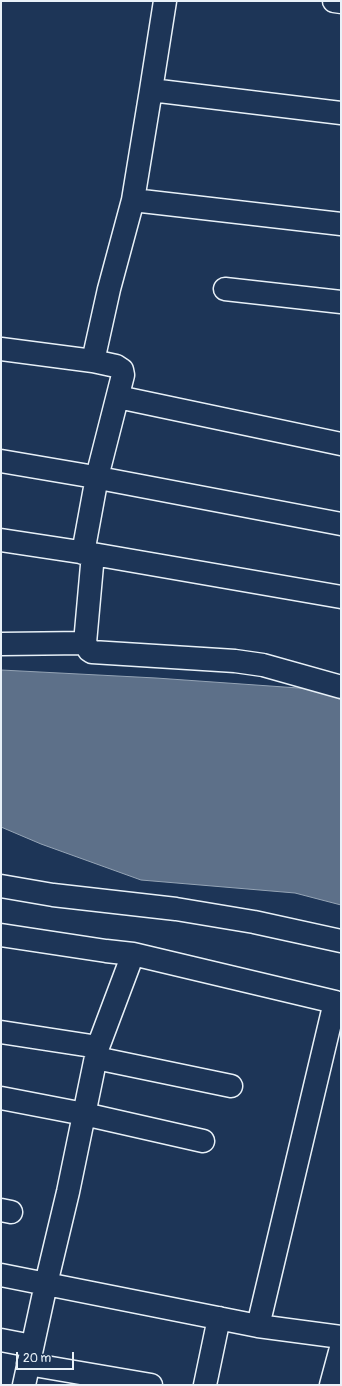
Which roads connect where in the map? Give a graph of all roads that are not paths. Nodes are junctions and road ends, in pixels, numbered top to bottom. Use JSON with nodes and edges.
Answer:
{"nodes":[{"id":1,"x":165,"y":1,"type":"edge"},
{"id":2,"x":334,"y":1,"type":"edge"},
{"id":3,"x":341,"y":2,"type":"edge"},
{"id":4,"x":151,"y":90,"type":"junction"},
{"id":5,"x":341,"y":113,"type":"edge"},
{"id":6,"x":133,"y":200,"type":"junction"},
{"id":7,"x":341,"y":224,"type":"edge"},
{"id":8,"x":224,"y":288,"type":"dead end"},
{"id":9,"x":341,"y":302,"type":"edge"},
{"id":10,"x":1,"y":348,"type":"edge"},
{"id":11,"x":93,"y":361,"type":"junction"},
{"id":12,"x":118,"y":397,"type":"junction"},
{"id":13,"x":341,"y":444,"type":"edge"},
{"id":14,"x":1,"y":461,"type":"edge"},
{"id":15,"x":97,"y":478,"type":"junction"},
{"id":16,"x":341,"y":524,"type":"edge"},
{"id":17,"x":1,"y":540,"type":"edge"},
{"id":18,"x":88,"y":553,"type":"junction"},
{"id":19,"x":341,"y":596,"type":"edge"},
{"id":20,"x":85,"y":643,"type":"junction"},
{"id":21,"x":1,"y":644,"type":"edge"},
{"id":22,"x":341,"y":687,"type":"edge"},
{"id":23,"x":1,"y":886,"type":"edge"},
{"id":24,"x":1,"y":935,"type":"edge"},
{"id":25,"x":341,"y":941,"type":"edge"},
{"id":26,"x":133,"y":954,"type":"junction"},
{"id":27,"x":338,"y":1003,"type":"edge"},
{"id":28,"x":1,"y":1032,"type":"edge"},
{"id":29,"x":97,"y":1053,"type":"junction"},
{"id":30,"x":231,"y":1086,"type":"dead end"},
{"id":31,"x":1,"y":1098,"type":"edge"},
{"id":32,"x":84,"y":1114,"type":"junction"},
{"id":33,"x":203,"y":1141,"type":"dead end"},
{"id":34,"x":1,"y":1275,"type":"edge"},
{"id":35,"x":46,"y":1284,"type":"junction"},
{"id":36,"x":219,"y":1318,"type":"junction"},
{"id":37,"x":258,"y":1326,"type":"junction"},
{"id":38,"x":341,"y":1337,"type":"edge"},
{"id":39,"x":1,"y":1340,"type":"edge"},
{"id":40,"x":341,"y":1348,"type":"edge"},
{"id":41,"x":30,"y":1355,"type":"junction"},
{"id":42,"x":24,"y":1385,"type":"edge"},
{"id":43,"x":151,"y":1385,"type":"edge"},
{"id":44,"x":205,"y":1385,"type":"edge"},
{"id":45,"x":331,"y":1385,"type":"edge"}],
"edges":[{"from":1,"to":4,"type":"street"},
{"from":2,"to":3,"type":"street"},
{"from":4,"to":5,"type":"street"},
{"from":4,"to":6,"type":"street"},
{"from":6,"to":7,"type":"street"},
{"from":6,"to":11,"type":"street"},
{"from":8,"to":9,"type":"street"},
{"from":10,"to":11,"type":"street"},
{"from":11,"to":12,"type":"street"},
{"from":12,"to":13,"type":"street"},
{"from":12,"to":15,"type":"street"},
{"from":14,"to":15,"type":"street"},
{"from":15,"to":16,"type":"street"},
{"from":15,"to":18,"type":"street"},
{"from":17,"to":18,"type":"street"},
{"from":18,"to":19,"type":"street"},
{"from":18,"to":20,"type":"street"},
{"from":20,"to":21,"type":"street"},
{"from":20,"to":22,"type":"street"},
{"from":23,"to":25,"type":"street"},
{"from":24,"to":26,"type":"street"},
{"from":26,"to":27,"type":"street"},
{"from":26,"to":29,"type":"street"},
{"from":27,"to":37,"type":"street"},
{"from":28,"to":29,"type":"street"},
{"from":29,"to":30,"type":"street"},
{"from":29,"to":32,"type":"street"},
{"from":31,"to":32,"type":"street"},
{"from":32,"to":33,"type":"street"},
{"from":32,"to":35,"type":"street"},
{"from":34,"to":35,"type":"street"},
{"from":35,"to":36,"type":"street"},
{"from":35,"to":41,"type":"street"},
{"from":36,"to":37,"type":"street"},
{"from":36,"to":44,"type":"street"},
{"from":37,"to":38,"type":"street"},
{"from":39,"to":41,"type":"street"},
{"from":40,"to":45,"type":"street"},
{"from":41,"to":42,"type":"street"},
{"from":41,"to":43,"type":"street"}]}
